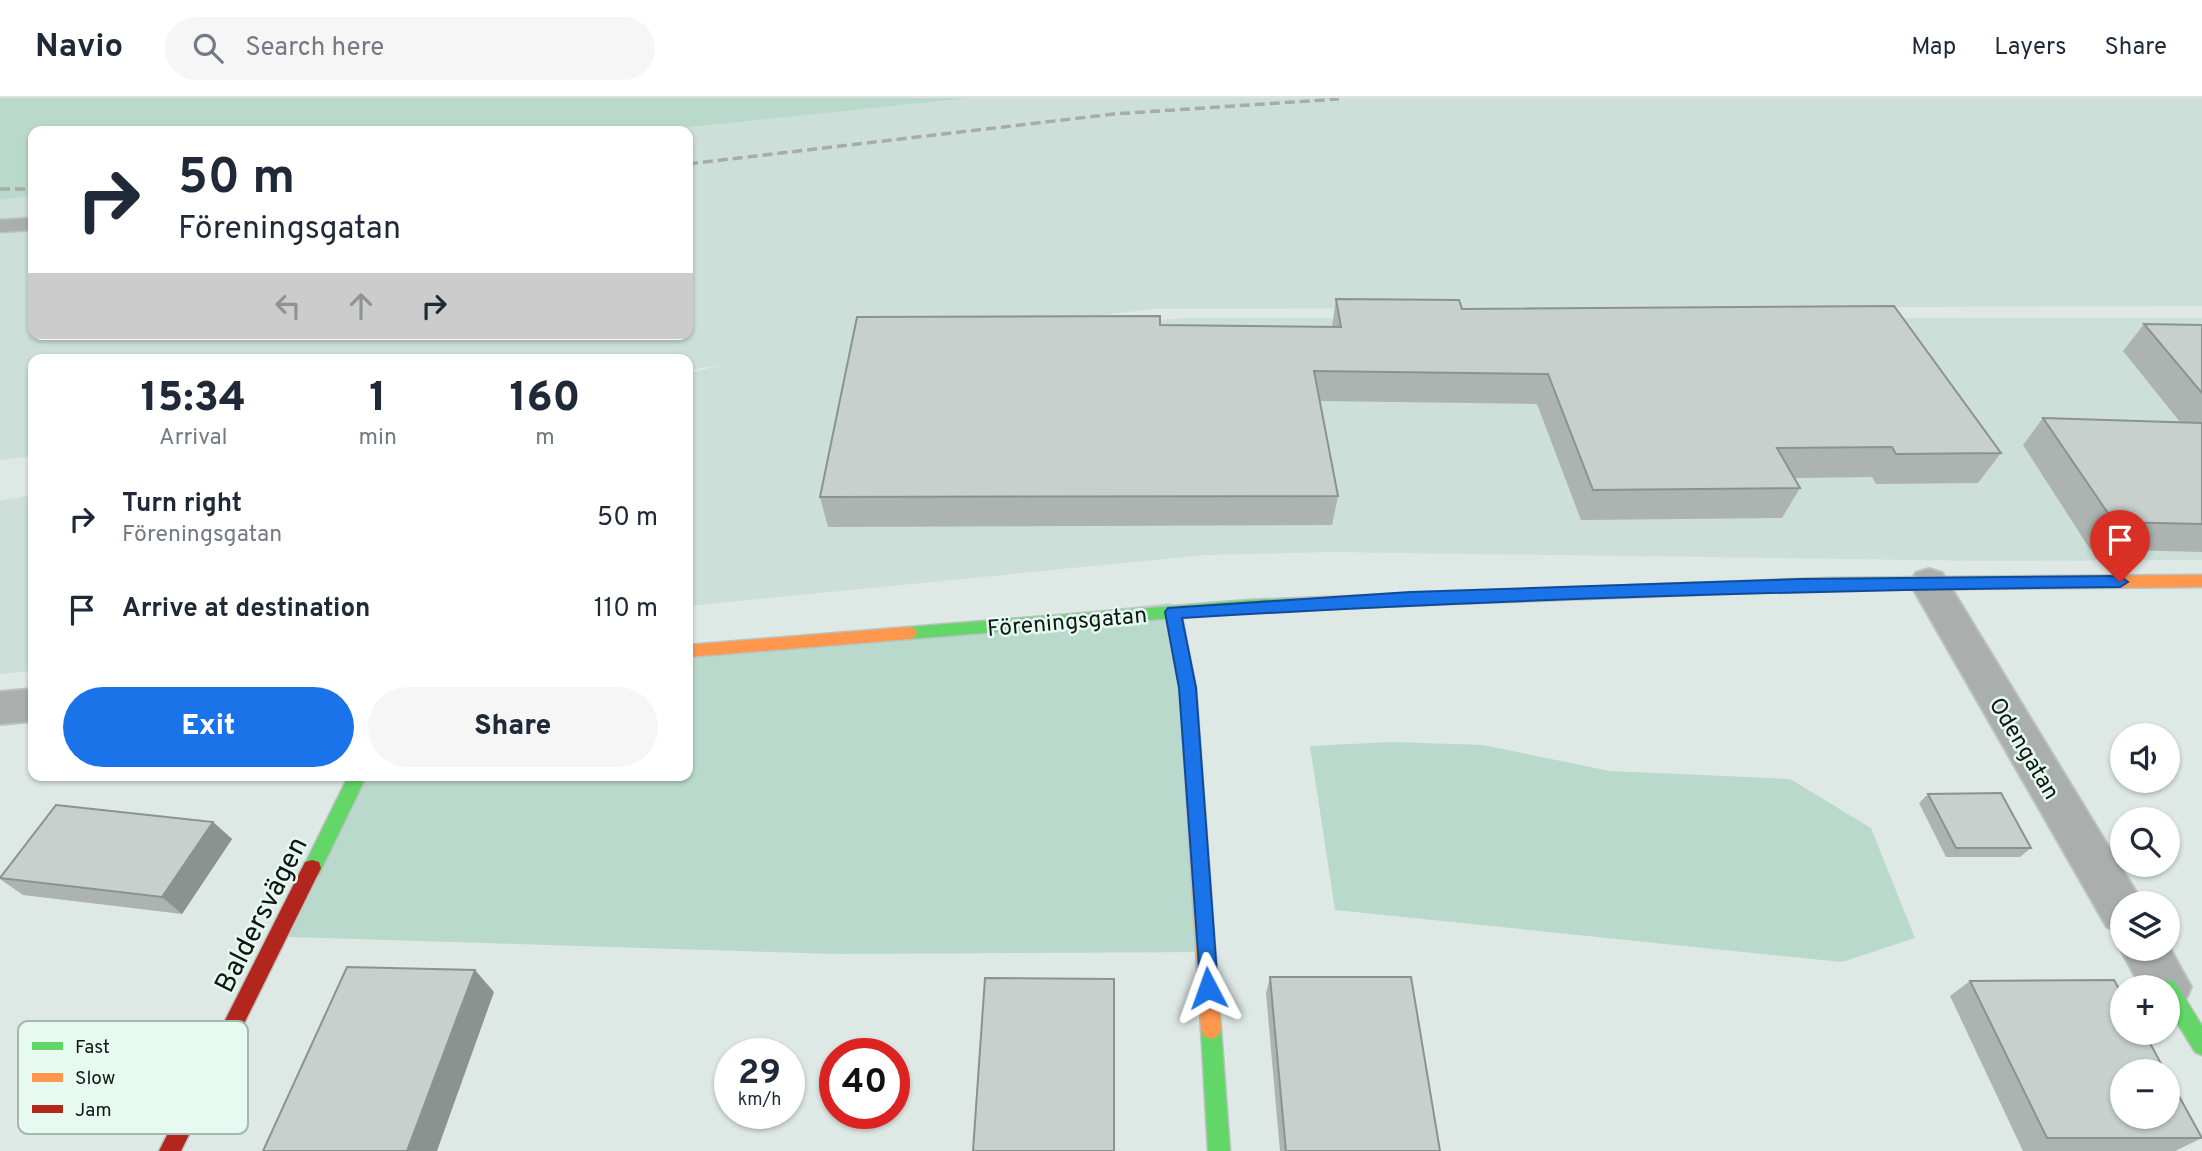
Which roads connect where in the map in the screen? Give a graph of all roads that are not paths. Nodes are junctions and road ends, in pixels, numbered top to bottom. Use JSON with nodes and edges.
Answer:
{"nodes":[{"id":1,"x":28,"y":223,"type":"edge"},
{"id":2,"x":0,"y":226,"type":"edge"},
{"id":3,"x":2202,"y":581,"type":"edge"},
{"id":4,"x":1928,"y":583,"type":"junction"},
{"id":5,"x":1173,"y":612,"type":"junction"},
{"id":6,"x":693,"y":651,"type":"edge"},
{"id":7,"x":28,"y":705,"type":"edge"},
{"id":8,"x":0,"y":708,"type":"edge"},
{"id":9,"x":355,"y":781,"type":"edge"},
{"id":10,"x":2111,"y":891,"type":"edge"},
{"id":11,"x":2180,"y":1008,"type":"edge"},
{"id":12,"x":235,"y":1021,"type":"edge"},
{"id":13,"x":2202,"y":1045,"type":"edge"},
{"id":14,"x":178,"y":1134,"type":"edge"},
{"id":15,"x":170,"y":1151,"type":"edge"},
{"id":16,"x":1219,"y":1151,"type":"edge"}],
"edges":[{"from":1,"to":2,"type":"lane"},
{"from":3,"to":4,"type":"street","name":"Föreningsgatan"},
{"from":4,"to":5,"type":"street","name":"Föreningsgatan"},
{"from":4,"to":10,"type":"street","name":"Odengatan"},
{"from":5,"to":6,"type":"street","name":"Föreningsgatan"},
{"from":5,"to":16,"type":"street"},
{"from":7,"to":8,"type":"street"},
{"from":9,"to":12,"type":"street","name":"Baldersvägen"},
{"from":11,"to":13,"type":"street"},
{"from":14,"to":15,"type":"street","name":"Baldersvägen"}]}
